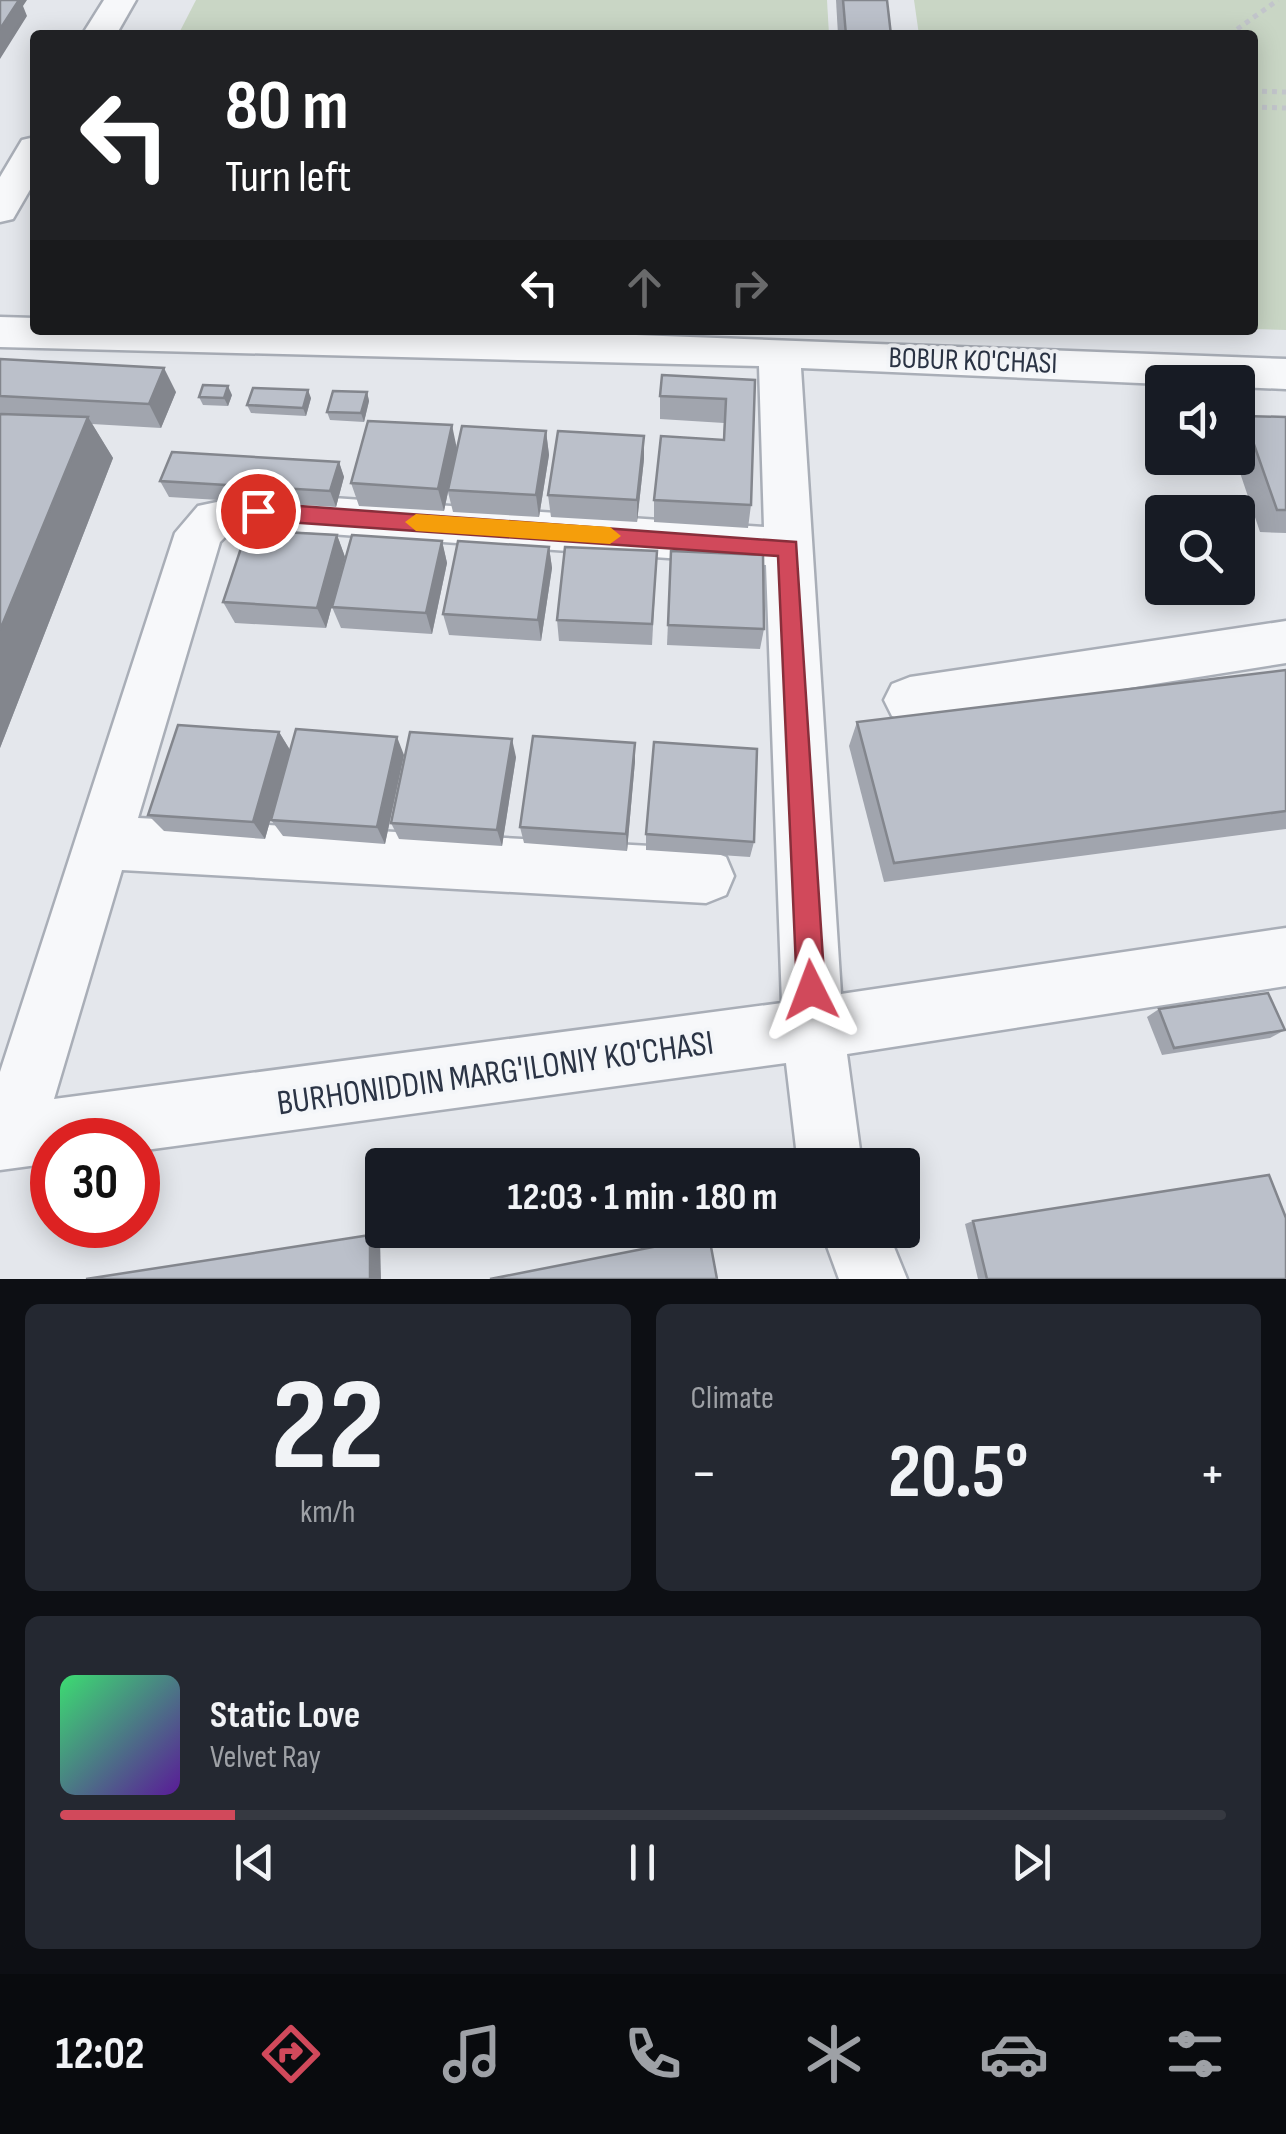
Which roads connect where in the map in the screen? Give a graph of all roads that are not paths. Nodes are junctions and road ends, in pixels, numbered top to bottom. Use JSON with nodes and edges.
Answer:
{"nodes":[{"id":1,"x":120,"y":0,"type":"edge"},
{"id":2,"x":103,"y":30,"type":"edge"},
{"id":3,"x":30,"y":157,"type":"edge"},
{"id":4,"x":0,"y":210,"type":"edge"},
{"id":5,"x":0,"y":332,"type":"edge"},
{"id":6,"x":30,"y":333,"type":"edge"},
{"id":7,"x":117,"y":335,"type":"edge"},
{"id":8,"x":779,"y":352,"type":"junction"},
{"id":9,"x":1286,"y":374,"type":"edge"},
{"id":10,"x":789,"y":548,"type":"junction"},
{"id":11,"x":1286,"y":642,"type":"edge"},
{"id":12,"x":910,"y":700,"type":"dead end"},
{"id":13,"x":101,"y":842,"type":"junction"},
{"id":14,"x":706,"y":876,"type":"dead end"},
{"id":15,"x":1286,"y":958,"type":"edge"},
{"id":16,"x":813,"y":1029,"type":"junction"},
{"id":17,"x":5,"y":1137,"type":"edge"},
{"id":18,"x":828,"y":1148,"type":"edge"},
{"id":19,"x":861,"y":1248,"type":"edge"},
{"id":20,"x":873,"y":1279,"type":"edge"}],
"edges":[{"from":1,"to":2,"type":"street"},
{"from":3,"to":4,"type":"street"},
{"from":5,"to":6,"type":"street","name":"BOBUR KO'CHASI"},
{"from":7,"to":8,"type":"street","name":"BOBUR KO'CHASI"},
{"from":8,"to":9,"type":"street","name":"BOBUR KO'CHASI"},
{"from":8,"to":10,"type":"street"},
{"from":10,"to":13,"type":"street"},
{"from":10,"to":16,"type":"street"},
{"from":11,"to":12,"type":"street"},
{"from":13,"to":14,"type":"street"},
{"from":13,"to":17,"type":"street"},
{"from":15,"to":16,"type":"street","name":"BURHONIDDIN MARG'ILONIY KO'CHASI"},
{"from":16,"to":17,"type":"street","name":"BURHONIDDIN MARG'ILONIY KO'CHASI"},
{"from":16,"to":18,"type":"street"},
{"from":19,"to":20,"type":"street"}]}
